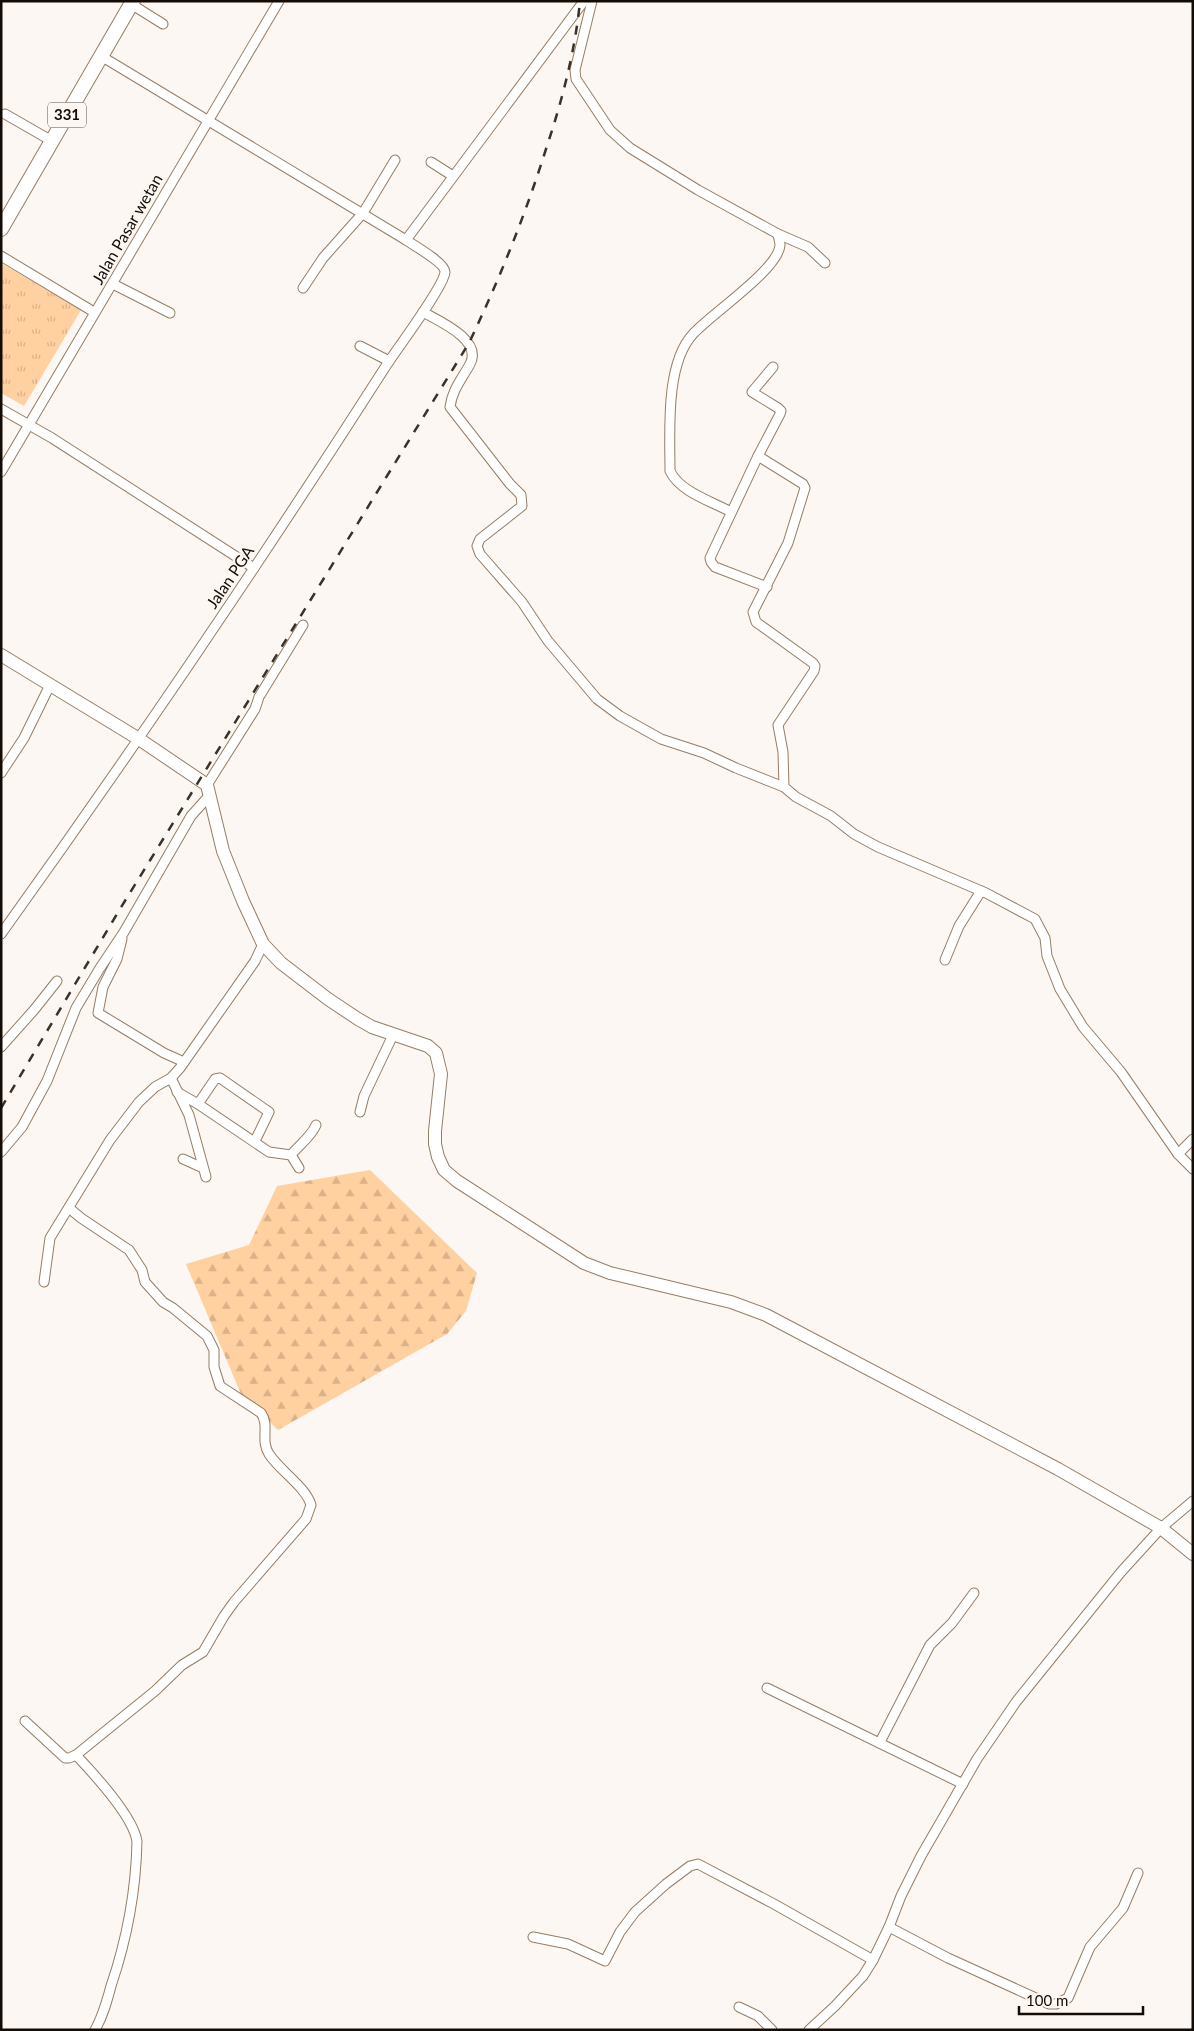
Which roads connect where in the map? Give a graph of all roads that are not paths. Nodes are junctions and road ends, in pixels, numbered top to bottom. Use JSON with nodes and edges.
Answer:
{"nodes":[{"id":1,"x":279,"y":1,"type":"edge"},
{"id":2,"x":584,"y":1,"type":"edge"},
{"id":3,"x":592,"y":1,"type":"edge"},
{"id":4,"x":132,"y":3,"type":"edge"},
{"id":5,"x":162,"y":24,"type":"dead end"},
{"id":6,"x":101,"y":56,"type":"junction"},
{"id":7,"x":5,"y":114,"type":"dead end"},
{"id":8,"x":208,"y":121,"type":"junction"},
{"id":9,"x":52,"y":141,"type":"junction"},
{"id":10,"x":395,"y":160,"type":"dead end"},
{"id":11,"x":430,"y":162,"type":"dead end"},
{"id":12,"x":453,"y":176,"type":"junction"},
{"id":13,"x":363,"y":213,"type":"junction"},
{"id":14,"x":3,"y":222,"type":"edge"},
{"id":15,"x":778,"y":234,"type":"junction"},
{"id":16,"x":406,"y":240,"type":"junction"},
{"id":17,"x":1,"y":256,"type":"edge"},
{"id":18,"x":825,"y":263,"type":"dead end"},
{"id":19,"x":113,"y":284,"type":"junction"},
{"id":20,"x":303,"y":288,"type":"dead end"},
{"id":21,"x":94,"y":312,"type":"junction"},
{"id":22,"x":422,"y":312,"type":"junction"},
{"id":23,"x":170,"y":313,"type":"dead end"},
{"id":24,"x":360,"y":346,"type":"dead end"},
{"id":25,"x":389,"y":361,"type":"junction"},
{"id":26,"x":772,"y":367,"type":"dead end"},
{"id":27,"x":1,"y":408,"type":"edge"},
{"id":28,"x":29,"y":426,"type":"junction"},
{"id":29,"x":758,"y":456,"type":"junction"},
{"id":30,"x":1,"y":472,"type":"edge"},
{"id":31,"x":731,"y":512,"type":"junction"},
{"id":32,"x":254,"y":568,"type":"junction"},
{"id":33,"x":767,"y":587,"type":"junction"},
{"id":34,"x":302,"y":625,"type":"dead end"},
{"id":35,"x":1,"y":655,"type":"edge"},
{"id":36,"x":50,"y":685,"type":"junction"},
{"id":37,"x":139,"y":739,"type":"junction"},
{"id":38,"x":1,"y":773,"type":"edge"},
{"id":39,"x":784,"y":788,"type":"junction"},
{"id":40,"x":207,"y":791,"type":"junction"},
{"id":41,"x":981,"y":891,"type":"junction"},
{"id":42,"x":124,"y":932,"type":"junction"},
{"id":43,"x":1,"y":934,"type":"edge"},
{"id":44,"x":263,"y":944,"type":"junction"},
{"id":45,"x":945,"y":960,"type":"dead end"},
{"id":46,"x":57,"y":981,"type":"dead end"},
{"id":47,"x":393,"y":1034,"type":"junction"},
{"id":48,"x":1,"y":1047,"type":"edge"},
{"id":49,"x":184,"y":1062,"type":"junction"},
{"id":50,"x":171,"y":1078,"type":"junction"},
{"id":51,"x":176,"y":1092,"type":"junction"},
{"id":52,"x":198,"y":1104,"type":"junction"},
{"id":53,"x":360,"y":1112,"type":"dead end"},
{"id":54,"x":316,"y":1125,"type":"dead end"},
{"id":55,"x":1193,"y":1139,"type":"edge"},
{"id":56,"x":255,"y":1141,"type":"junction"},
{"id":57,"x":1,"y":1152,"type":"edge"},
{"id":58,"x":1178,"y":1154,"type":"junction"},
{"id":59,"x":291,"y":1155,"type":"junction"},
{"id":60,"x":183,"y":1159,"type":"dead end"},
{"id":61,"x":298,"y":1168,"type":"dead end"},
{"id":62,"x":1193,"y":1169,"type":"edge"},
{"id":63,"x":69,"y":1208,"type":"junction"},
{"id":64,"x":44,"y":1282,"type":"dead end"},
{"id":65,"x":1193,"y":1501,"type":"edge"},
{"id":66,"x":1161,"y":1528,"type":"junction"},
{"id":67,"x":1193,"y":1554,"type":"edge"},
{"id":68,"x":974,"y":1593,"type":"dead end"},
{"id":69,"x":767,"y":1688,"type":"dead end"},
{"id":70,"x":26,"y":1721,"type":"dead end"},
{"id":71,"x":880,"y":1742,"type":"junction"},
{"id":72,"x":76,"y":1755,"type":"junction"},
{"id":73,"x":963,"y":1784,"type":"junction"},
{"id":74,"x":1138,"y":1873,"type":"dead end"},
{"id":75,"x":889,"y":1927,"type":"junction"},
{"id":76,"x":533,"y":1938,"type":"dead end"},
{"id":77,"x":873,"y":1960,"type":"junction"},
{"id":78,"x":739,"y":2007,"type":"dead end"},
{"id":79,"x":95,"y":2030,"type":"edge"},
{"id":80,"x":772,"y":2030,"type":"edge"},
{"id":81,"x":809,"y":2030,"type":"edge"}],
"edges":[{"from":1,"to":8,"type":"street","name":"Jalan Pasar wetan"},
{"from":2,"to":12,"type":"street"},
{"from":3,"to":15,"type":"street"},
{"from":4,"to":5,"type":"street"},
{"from":4,"to":6,"type":"main road","number":"331"},
{"from":6,"to":8,"type":"street"},
{"from":6,"to":9,"type":"main road","number":"331"},
{"from":7,"to":9,"type":"street"},
{"from":8,"to":13,"type":"street"},
{"from":8,"to":19,"type":"street","name":"Jalan Pasar wetan"},
{"from":9,"to":14,"type":"main road","number":"331"},
{"from":10,"to":13,"type":"street"},
{"from":11,"to":12,"type":"street"},
{"from":12,"to":16,"type":"street"},
{"from":13,"to":16,"type":"street"},
{"from":13,"to":20,"type":"street"},
{"from":15,"to":18,"type":"street"},
{"from":15,"to":31,"type":"street"},
{"from":16,"to":22,"type":"street","name":"Jalan PGA"},
{"from":17,"to":21,"type":"street"},
{"from":19,"to":21,"type":"street","name":"Jalan Pasar wetan"},
{"from":19,"to":23,"type":"street"},
{"from":21,"to":28,"type":"street","name":"Jalan Pasar wetan"},
{"from":22,"to":25,"type":"street","name":"Jalan PGA"},
{"from":22,"to":39,"type":"street"},
{"from":24,"to":25,"type":"street"},
{"from":25,"to":32,"type":"street","name":"Jalan PGA"},
{"from":26,"to":29,"type":"street"},
{"from":27,"to":28,"type":"street"},
{"from":28,"to":30,"type":"street","name":"Jalan Pasar wetan"},
{"from":28,"to":32,"type":"street"},
{"from":29,"to":31,"type":"street"},
{"from":29,"to":33,"type":"street"},
{"from":31,"to":33,"type":"street"},
{"from":32,"to":37,"type":"street","name":"Jalan PGA"},
{"from":33,"to":39,"type":"street"},
{"from":34,"to":40,"type":"street"},
{"from":35,"to":36,"type":"main road"},
{"from":36,"to":37,"type":"main road"},
{"from":36,"to":38,"type":"street"},
{"from":37,"to":40,"type":"main road"},
{"from":37,"to":43,"type":"street","name":"Jalan PGA"},
{"from":39,"to":41,"type":"street"},
{"from":40,"to":42,"type":"street"},
{"from":40,"to":44,"type":"main road"},
{"from":41,"to":45,"type":"street"},
{"from":41,"to":58,"type":"street"},
{"from":42,"to":49,"type":"street"},
{"from":42,"to":57,"type":"street"},
{"from":44,"to":47,"type":"main road"},
{"from":44,"to":49,"type":"street"},
{"from":46,"to":48,"type":"street"},
{"from":47,"to":53,"type":"street"},
{"from":47,"to":66,"type":"main road"},
{"from":49,"to":50,"type":"street"},
{"from":50,"to":51,"type":"street"},
{"from":50,"to":63,"type":"street"},
{"from":51,"to":52,"type":"street"},
{"from":51,"to":60,"type":"street"},
{"from":52,"to":56,"type":"street"},
{"from":52,"to":56,"type":"street"},
{"from":54,"to":59,"type":"street"},
{"from":55,"to":58,"type":"street"},
{"from":56,"to":59,"type":"street"},
{"from":58,"to":62,"type":"street"},
{"from":59,"to":61,"type":"street"},
{"from":63,"to":64,"type":"street"},
{"from":63,"to":72,"type":"street"},
{"from":65,"to":66,"type":"street"},
{"from":66,"to":67,"type":"main road"},
{"from":66,"to":73,"type":"street"},
{"from":68,"to":71,"type":"street"},
{"from":69,"to":71,"type":"street"},
{"from":70,"to":72,"type":"street"},
{"from":71,"to":73,"type":"street"},
{"from":72,"to":79,"type":"street"},
{"from":73,"to":75,"type":"street"},
{"from":74,"to":75,"type":"street"},
{"from":75,"to":77,"type":"street"},
{"from":76,"to":77,"type":"street"},
{"from":77,"to":81,"type":"street"},
{"from":78,"to":80,"type":"street"}]}
